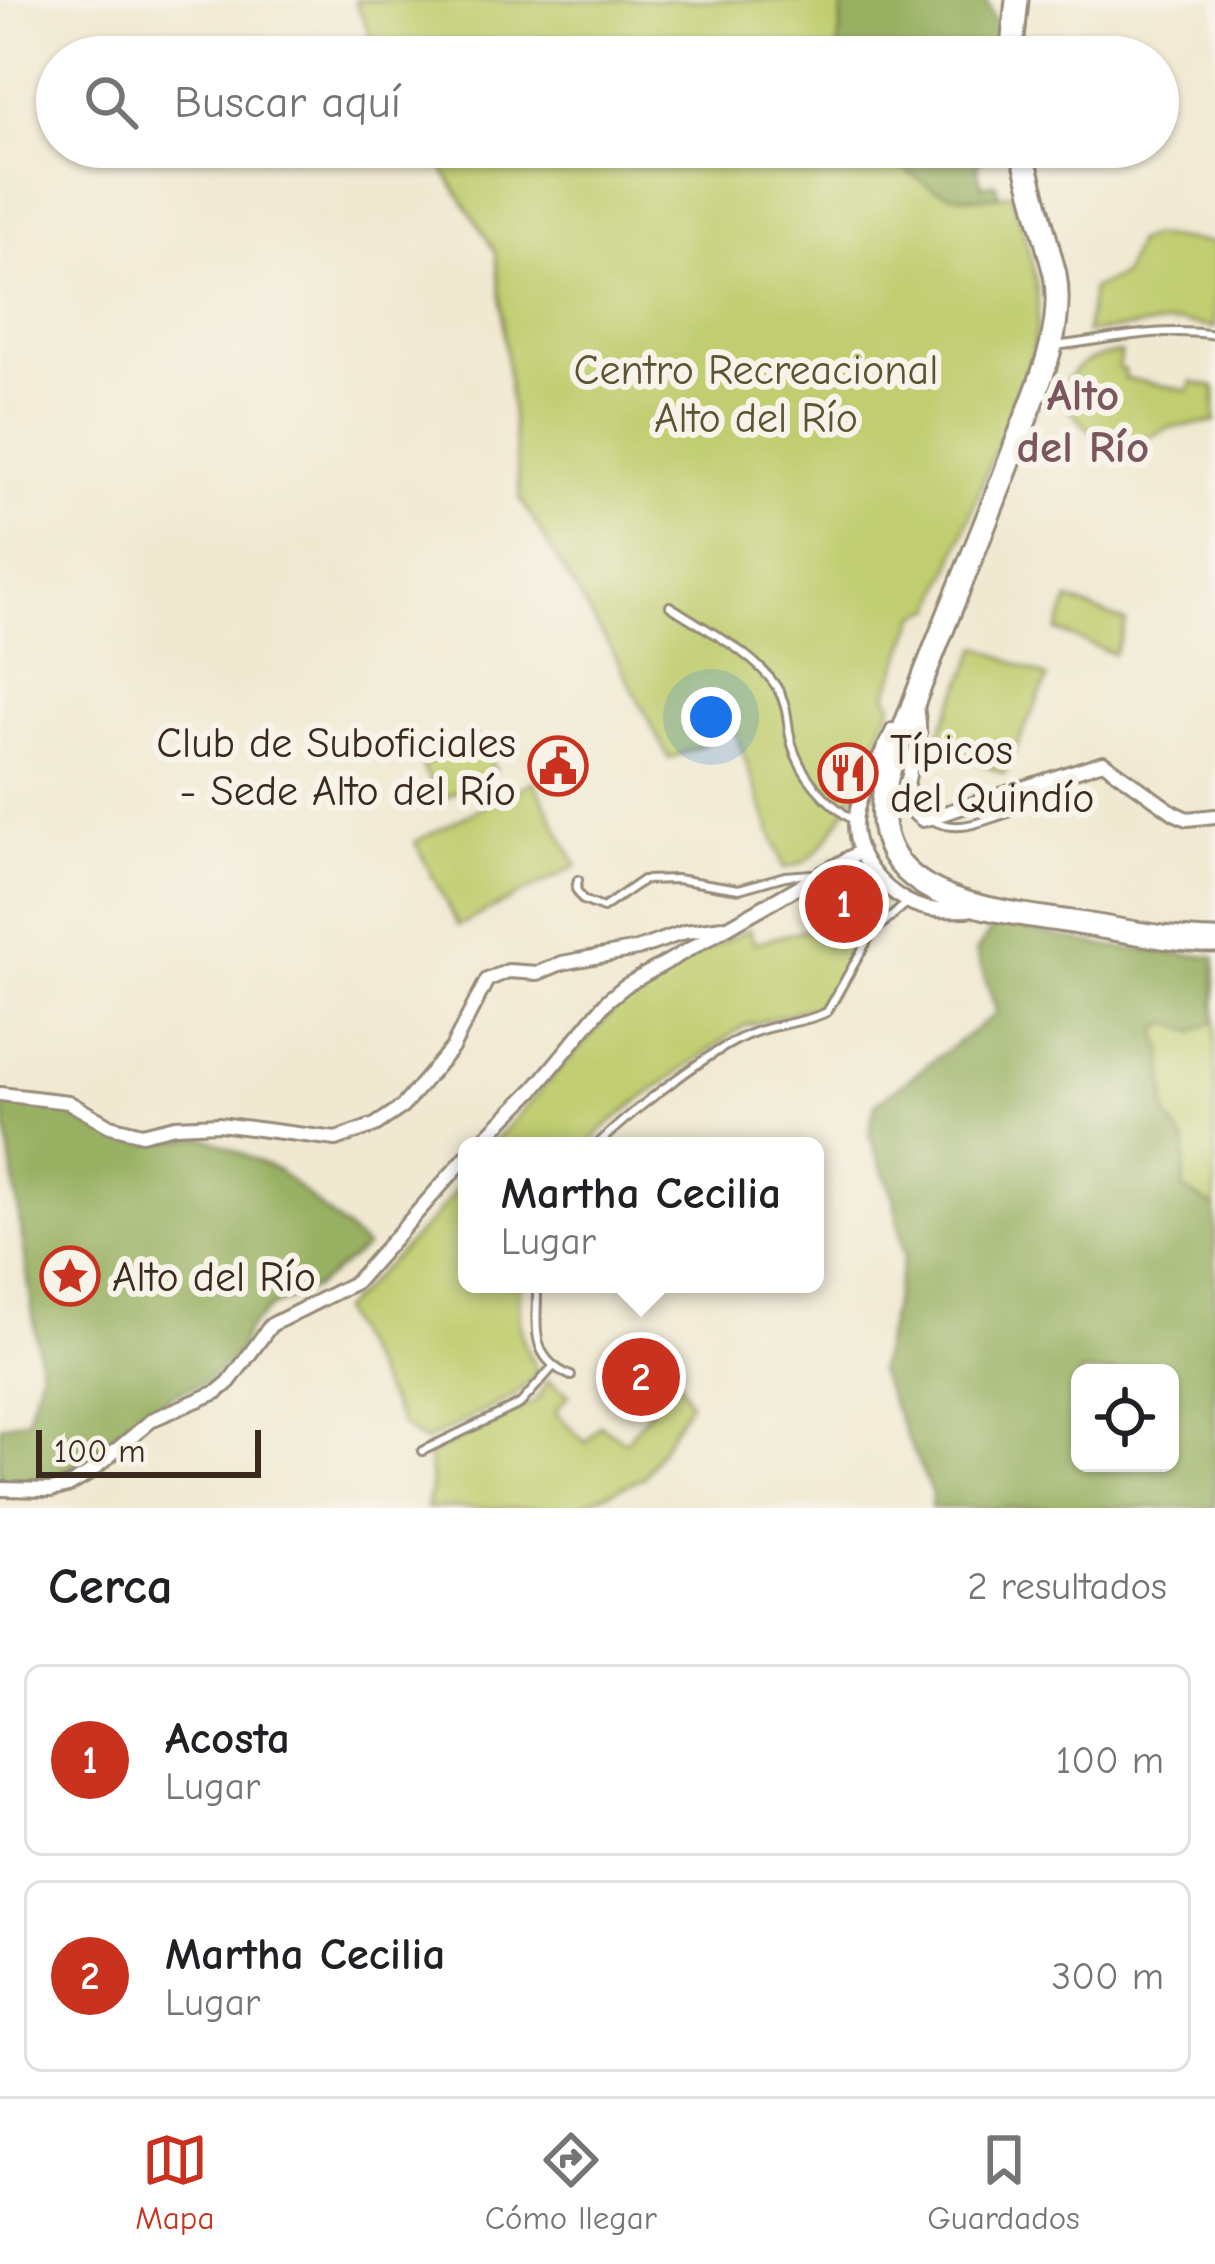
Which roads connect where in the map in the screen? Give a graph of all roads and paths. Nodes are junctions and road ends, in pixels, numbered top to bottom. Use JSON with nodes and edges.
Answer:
{"nodes":[{"id":1,"x":1017,"y":0,"type":"edge"},
{"id":2,"x":1013,"y":36,"type":"edge"},
{"id":3,"x":1026,"y":168,"type":"edge"},
{"id":4,"x":1215,"y":335,"type":"edge"},
{"id":5,"x":1050,"y":346,"type":"junction"},
{"id":6,"x":962,"y":588,"type":"junction"},
{"id":7,"x":670,"y":606,"type":"dead end"},
{"id":8,"x":917,"y":698,"type":"junction"},
{"id":9,"x":1008,"y":813,"type":"dead end"},
{"id":10,"x":1215,"y":816,"type":"edge"},
{"id":11,"x":929,"y":818,"type":"junction"},
{"id":12,"x":854,"y":821,"type":"junction"},
{"id":13,"x":861,"y":851,"type":"junction"},
{"id":14,"x":816,"y":874,"type":"junction"},
{"id":15,"x":578,"y":880,"type":"dead end"},
{"id":16,"x":908,"y":902,"type":"junction"},
{"id":17,"x":993,"y":909,"type":"junction"},
{"id":18,"x":723,"y":927,"type":"junction"},
{"id":19,"x":1215,"y":941,"type":"edge"},
{"id":20,"x":0,"y":1094,"type":"edge"},
{"id":21,"x":486,"y":1137,"type":"edge"},
{"id":22,"x":606,"y":1137,"type":"edge"},
{"id":23,"x":458,"y":1166,"type":"edge"},
{"id":24,"x":537,"y":1293,"type":"edge"},
{"id":25,"x":552,"y":1368,"type":"junction"},
{"id":26,"x":571,"y":1376,"type":"dead end"},
{"id":27,"x":422,"y":1451,"type":"dead end"},
{"id":28,"x":0,"y":1489,"type":"edge"}],
"edges":[{"from":1,"to":2,"type":"main road"},
{"from":3,"to":5,"type":"main road"},
{"from":4,"to":5,"type":"lane"},
{"from":5,"to":6,"type":"main road"},
{"from":6,"to":8,"type":"main road"},
{"from":6,"to":12,"type":"street"},
{"from":7,"to":12,"type":"lane"},
{"from":8,"to":11,"type":"street"},
{"from":8,"to":17,"type":"main road"},
{"from":9,"to":11,"type":"lane"},
{"from":10,"to":11,"type":"street"},
{"from":12,"to":13,"type":"street"},
{"from":13,"to":14,"type":"street"},
{"from":13,"to":16,"type":"street"},
{"from":14,"to":15,"type":"lane"},
{"from":14,"to":18,"type":"street"},
{"from":16,"to":17,"type":"street"},
{"from":16,"to":22,"type":"lane"},
{"from":17,"to":19,"type":"main road"},
{"from":18,"to":20,"type":"street"},
{"from":18,"to":21,"type":"street"},
{"from":23,"to":28,"type":"street"},
{"from":24,"to":25,"type":"lane"},
{"from":25,"to":26,"type":"lane"},
{"from":25,"to":27,"type":"lane"}]}
